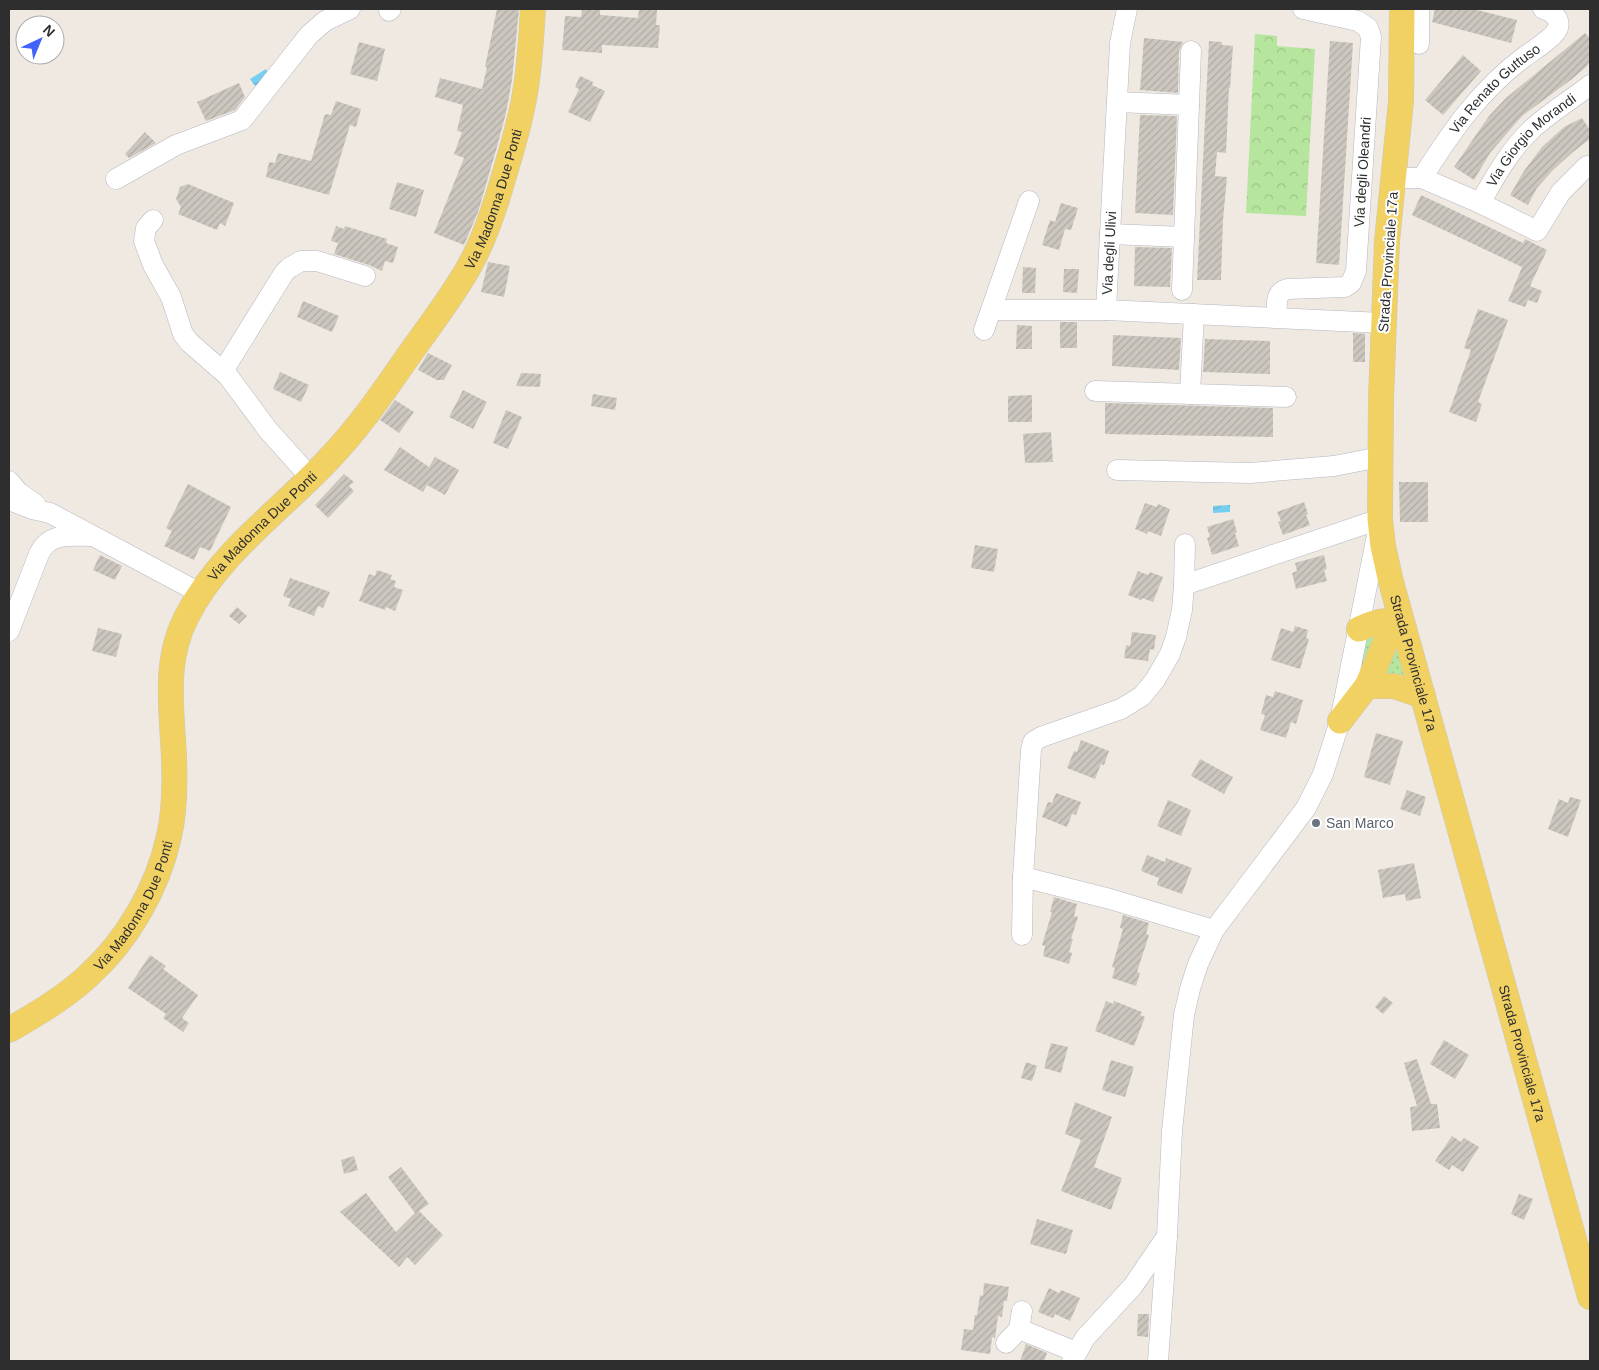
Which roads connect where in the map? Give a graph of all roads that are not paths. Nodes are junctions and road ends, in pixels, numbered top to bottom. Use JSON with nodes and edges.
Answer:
{"nodes":[{"id":1,"x":350,"y":9,"type":"edge"},
{"id":2,"x":533,"y":9,"type":"edge"},
{"id":3,"x":1127,"y":9,"type":"edge"},
{"id":4,"x":1303,"y":9,"type":"edge"},
{"id":5,"x":1402,"y":9,"type":"edge"},
{"id":6,"x":1419,"y":9,"type":"edge"},
{"id":7,"x":1543,"y":9,"type":"edge"},
{"id":8,"x":1419,"y":44,"type":"dead end"},
{"id":9,"x":1191,"y":51,"type":"dead end"},
{"id":10,"x":1590,"y":85,"type":"edge"},
{"id":11,"x":1117,"y":102,"type":"junction"},
{"id":12,"x":1189,"y":105,"type":"junction"},
{"id":13,"x":1588,"y":166,"type":"dead end"},
{"id":14,"x":1393,"y":178,"type":"junction"},
{"id":15,"x":1422,"y":178,"type":"junction"},
{"id":16,"x":116,"y":179,"type":"dead end"},
{"id":17,"x":1029,"y":201,"type":"dead end"},
{"id":18,"x":1480,"y":203,"type":"junction"},
{"id":19,"x":153,"y":220,"type":"dead end"},
{"id":20,"x":1110,"y":234,"type":"junction"},
{"id":21,"x":1184,"y":236,"type":"junction"},
{"id":22,"x":365,"y":276,"type":"dead end"},
{"id":23,"x":1182,"y":290,"type":"dead end"},
{"id":24,"x":992,"y":310,"type":"junction"},
{"id":25,"x":1106,"y":310,"type":"junction"},
{"id":26,"x":1194,"y":314,"type":"junction"},
{"id":27,"x":1277,"y":317,"type":"junction"},
{"id":28,"x":1383,"y":323,"type":"junction"},
{"id":29,"x":984,"y":330,"type":"dead end"},
{"id":30,"x":223,"y":371,"type":"junction"},
{"id":31,"x":1094,"y":392,"type":"dead end"},
{"id":32,"x":1190,"y":394,"type":"junction"},
{"id":33,"x":1286,"y":397,"type":"dead end"},
{"id":34,"x":1380,"y":457,"type":"junction"},
{"id":35,"x":1117,"y":470,"type":"dead end"},
{"id":36,"x":311,"y":478,"type":"junction"},
{"id":37,"x":9,"y":481,"type":"edge"},
{"id":38,"x":9,"y":500,"type":"edge"},
{"id":39,"x":50,"y":513,"type":"junction"},
{"id":40,"x":1380,"y":519,"type":"junction"},
{"id":41,"x":96,"y":536,"type":"junction"},
{"id":42,"x":1185,"y":544,"type":"dead end"},
{"id":43,"x":1184,"y":586,"type":"junction"},
{"id":44,"x":200,"y":593,"type":"junction"},
{"id":45,"x":1399,"y":620,"type":"junction"},
{"id":46,"x":1359,"y":629,"type":"junction"},
{"id":47,"x":9,"y":631,"type":"edge"},
{"id":48,"x":1367,"y":686,"type":"junction"},
{"id":49,"x":1423,"y":696,"type":"junction"},
{"id":50,"x":1340,"y":721,"type":"junction"},
{"id":51,"x":1023,"y":877,"type":"junction"},
{"id":52,"x":1214,"y":930,"type":"junction"},
{"id":53,"x":1022,"y":935,"type":"dead end"},
{"id":54,"x":9,"y":1030,"type":"edge"},
{"id":55,"x":1168,"y":1236,"type":"junction"},
{"id":56,"x":1590,"y":1297,"type":"edge"},
{"id":57,"x":1015,"y":1328,"type":"dead end"},
{"id":58,"x":1074,"y":1356,"type":"edge"},
{"id":59,"x":1158,"y":1361,"type":"edge"}],
"edges":[{"from":1,"to":16,"type":"street"},
{"from":2,"to":36,"type":"main road","name":"Via Madonna Due Ponti"},
{"from":3,"to":11,"type":"street","name":"Via degli Ulivi"},
{"from":4,"to":27,"type":"street","name":"Via degli Oleandri"},
{"from":5,"to":14,"type":"main road","name":"Strada Provinciale 17a"},
{"from":6,"to":8,"type":"street"},
{"from":7,"to":15,"type":"street","name":"Via Renato Guttuso"},
{"from":9,"to":12,"type":"street"},
{"from":10,"to":18,"type":"street","name":"Via Giorgio Morandi"},
{"from":11,"to":12,"type":"street"},
{"from":11,"to":20,"type":"street","name":"Via degli Ulivi"},
{"from":12,"to":21,"type":"street"},
{"from":13,"to":18,"type":"street"},
{"from":14,"to":15,"type":"street"},
{"from":14,"to":28,"type":"main road","name":"Strada Provinciale 17a"},
{"from":15,"to":18,"type":"street"},
{"from":17,"to":24,"type":"street"},
{"from":19,"to":30,"type":"street"},
{"from":20,"to":21,"type":"street"},
{"from":20,"to":25,"type":"street","name":"Via degli Ulivi"},
{"from":21,"to":23,"type":"street"},
{"from":22,"to":30,"type":"street"},
{"from":24,"to":25,"type":"street"},
{"from":24,"to":29,"type":"street"},
{"from":25,"to":26,"type":"street","name":"Via degli Ulivi"},
{"from":26,"to":27,"type":"street","name":"Via degli Ulivi"},
{"from":26,"to":32,"type":"street"},
{"from":27,"to":28,"type":"street","name":"Via degli Ulivi"},
{"from":28,"to":34,"type":"main road","name":"Strada Provinciale 17a"},
{"from":30,"to":36,"type":"street"},
{"from":31,"to":32,"type":"street"},
{"from":32,"to":33,"type":"street"},
{"from":34,"to":35,"type":"street"},
{"from":34,"to":40,"type":"main road","name":"Strada Provinciale 17a"},
{"from":36,"to":44,"type":"main road","name":"Via Madonna Due Ponti"},
{"from":37,"to":39,"type":"street"},
{"from":38,"to":39,"type":"street"},
{"from":39,"to":41,"type":"street"},
{"from":40,"to":43,"type":"street"},
{"from":40,"to":45,"type":"main road","name":"Strada Provinciale 17a"},
{"from":40,"to":46,"type":"street"},
{"from":41,"to":44,"type":"street"},
{"from":41,"to":47,"type":"street"},
{"from":42,"to":43,"type":"street"},
{"from":43,"to":51,"type":"street"},
{"from":44,"to":54,"type":"main road","name":"Via Madonna Due Ponti"},
{"from":45,"to":46,"type":"main road"},
{"from":45,"to":48,"type":"main road"},
{"from":45,"to":49,"type":"main road","name":"Strada Provinciale 17a"},
{"from":46,"to":50,"type":"street"},
{"from":48,"to":49,"type":"main road"},
{"from":48,"to":50,"type":"main road"},
{"from":49,"to":56,"type":"main road","name":"Strada Provinciale 17a"},
{"from":50,"to":52,"type":"street"},
{"from":51,"to":52,"type":"street"},
{"from":51,"to":53,"type":"street"},
{"from":52,"to":55,"type":"street"},
{"from":55,"to":58,"type":"street"},
{"from":55,"to":59,"type":"street"},
{"from":57,"to":58,"type":"street"}]}
